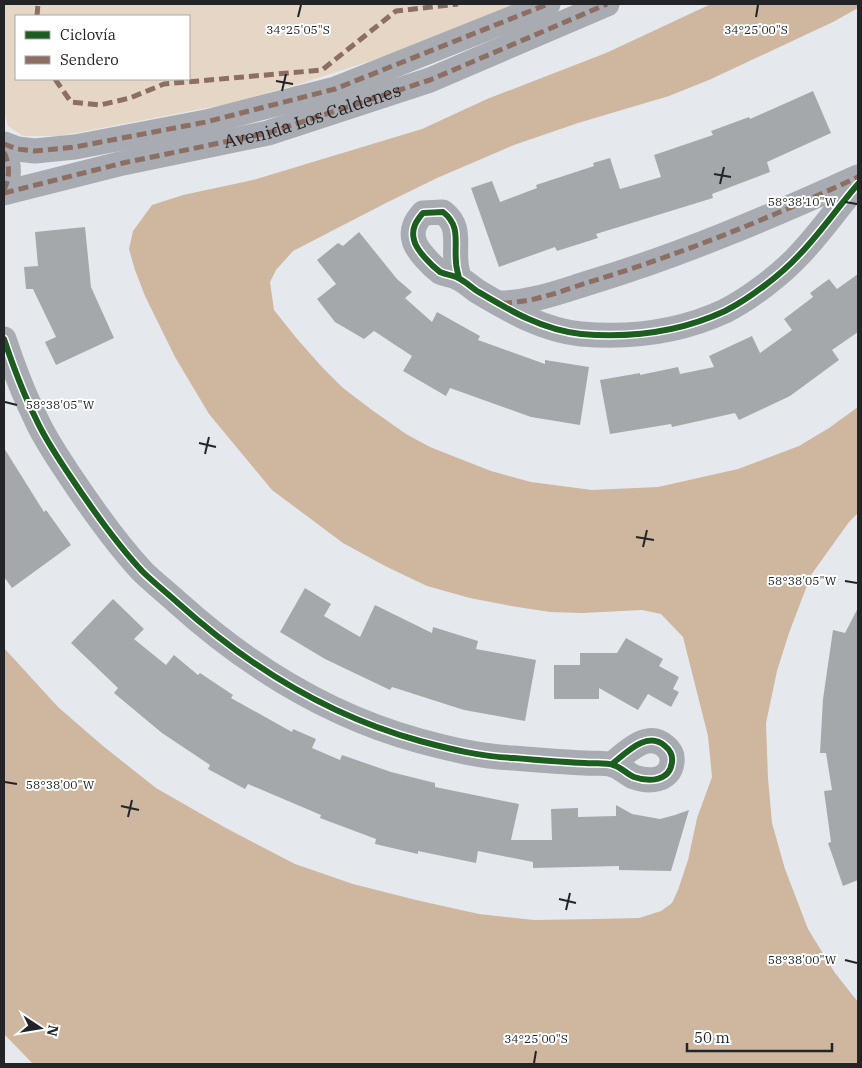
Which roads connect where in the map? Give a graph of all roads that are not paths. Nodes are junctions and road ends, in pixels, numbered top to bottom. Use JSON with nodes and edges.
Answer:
{"nodes":[{"id":1,"x":548,"y":4,"type":"edge"},
{"id":2,"x":607,"y":4,"type":"edge"},
{"id":3,"x":4,"y":144,"type":"edge"},
{"id":4,"x":4,"y":152,"type":"edge"},
{"id":5,"x":858,"y":177,"type":"edge"},
{"id":6,"x":858,"y":184,"type":"edge"},
{"id":7,"x":4,"y":191,"type":"edge"},
{"id":8,"x":459,"y":278,"type":"dead end"},
{"id":9,"x":500,"y":303,"type":"junction"},
{"id":10,"x":4,"y":339,"type":"edge"},
{"id":11,"x":612,"y":764,"type":"dead end"}],
"edges":[{"from":1,"to":3,"type":"street","name":"Avenida Los Caldenes"},
{"from":2,"to":7,"type":"street","name":"Avenida Los Caldenes"},
{"from":4,"to":7,"type":"street"},
{"from":5,"to":9,"type":"street"},
{"from":6,"to":9,"type":"street"},
{"from":8,"to":9,"type":"street"},
{"from":10,"to":11,"type":"street"}]}
